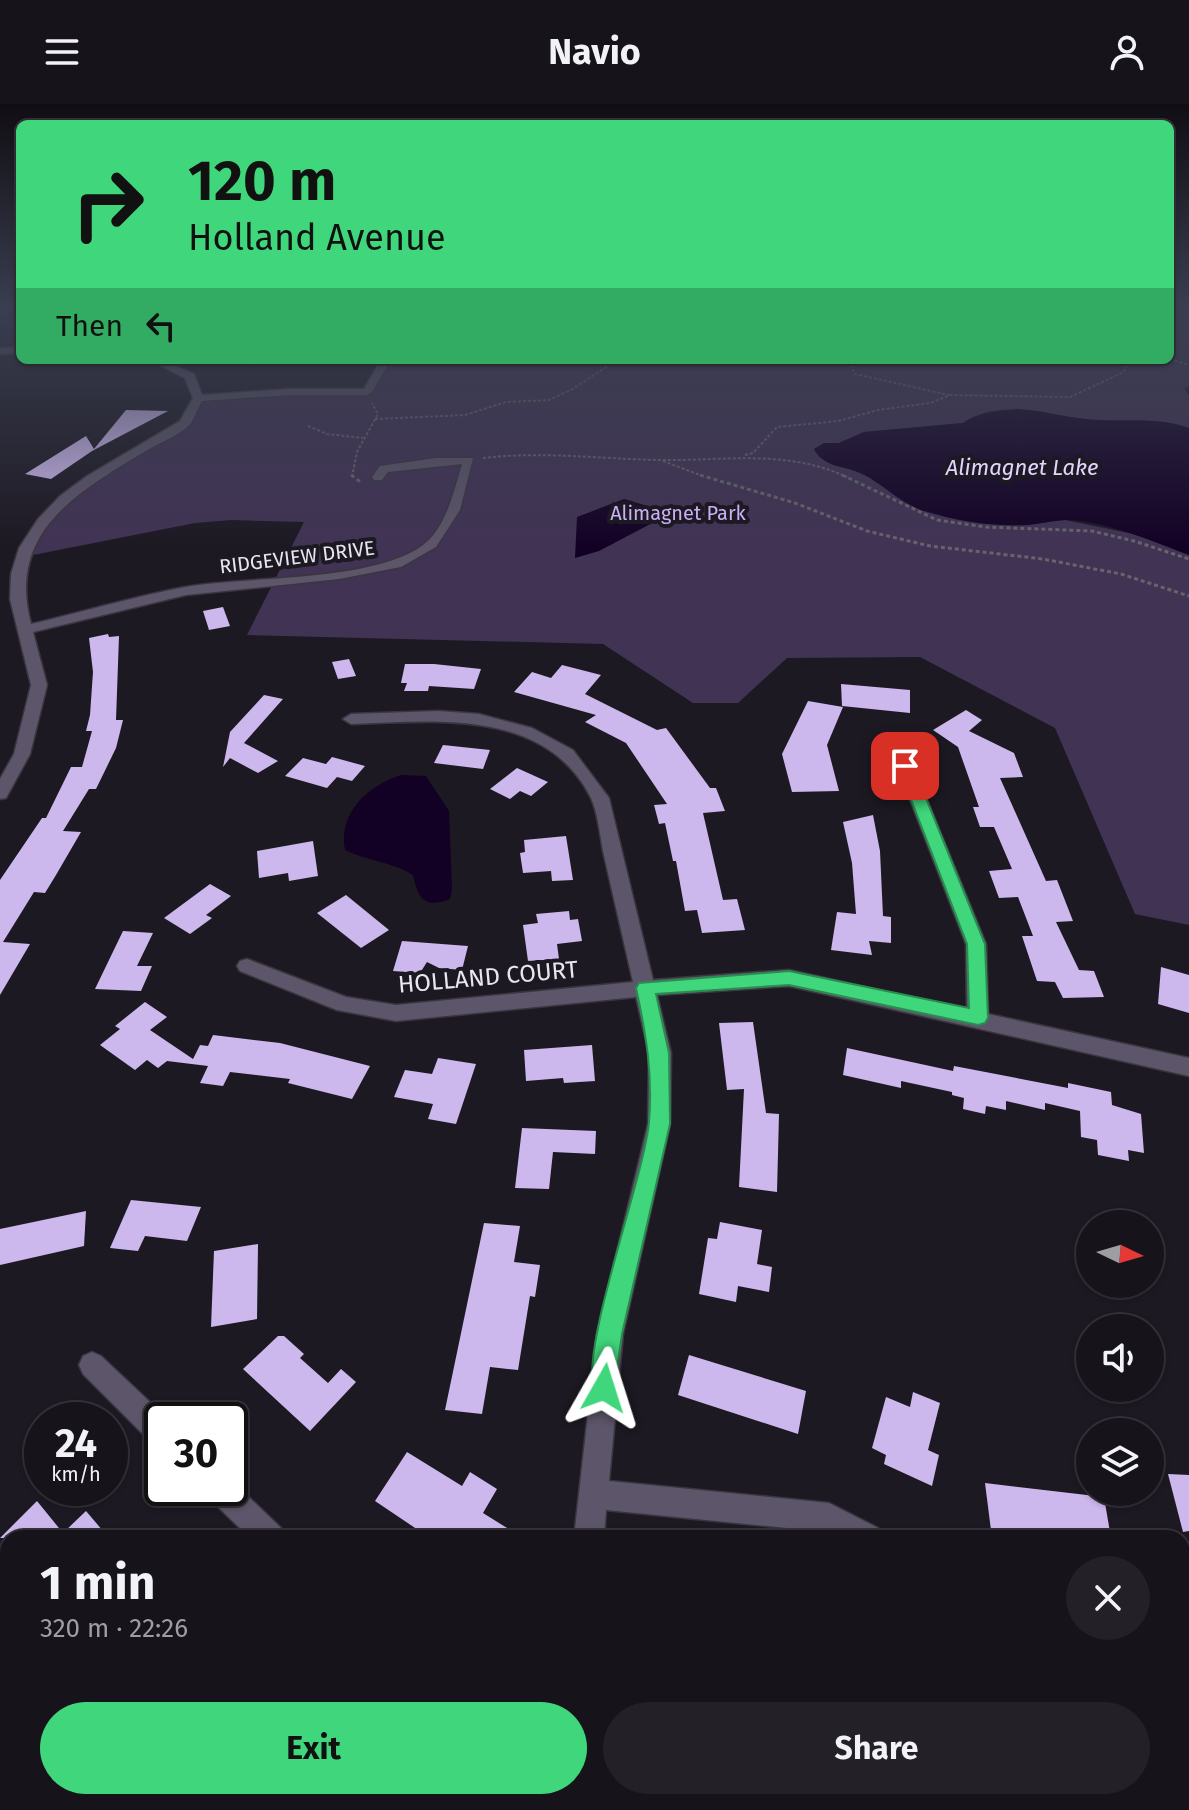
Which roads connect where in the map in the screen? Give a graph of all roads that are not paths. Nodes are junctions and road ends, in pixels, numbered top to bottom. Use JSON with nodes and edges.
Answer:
{"nodes":[{"id":1,"x":195,"y":389,"type":"edge"},
{"id":2,"x":367,"y":389,"type":"edge"},
{"id":3,"x":198,"y":398,"type":"junction"},
{"id":4,"x":374,"y":481,"type":"road end"},
{"id":5,"x":27,"y":629,"type":"junction"},
{"id":6,"x":351,"y":719,"type":"dead end"},
{"id":7,"x":905,"y":766,"type":"dead end"},
{"id":8,"x":0,"y":794,"type":"edge"},
{"id":9,"x":247,"y":966,"type":"dead end"},
{"id":10,"x":646,"y":988,"type":"junction"},
{"id":11,"x":978,"y":1018,"type":"junction"},
{"id":12,"x":1189,"y":1067,"type":"edge"},
{"id":13,"x":92,"y":1365,"type":"dead end"},
{"id":14,"x":144,"y":1416,"type":"edge"},
{"id":15,"x":592,"y":1494,"type":"junction"},
{"id":16,"x":238,"y":1506,"type":"edge"},
{"id":17,"x":263,"y":1530,"type":"edge"},
{"id":18,"x":590,"y":1530,"type":"edge"},
{"id":19,"x":852,"y":1530,"type":"edge"}],
"edges":[{"from":1,"to":3,"type":"street"},
{"from":2,"to":3,"type":"street"},
{"from":3,"to":5,"type":"street"},
{"from":4,"to":5,"type":"street","name":"RIDGEVIEW DRIVE"},
{"from":5,"to":8,"type":"street"},
{"from":6,"to":10,"type":"street"},
{"from":7,"to":11,"type":"street"},
{"from":9,"to":10,"type":"street","name":"HOLLAND COURT"},
{"from":10,"to":11,"type":"street","name":"HOLLAND COURT"},
{"from":10,"to":15,"type":"street"},
{"from":11,"to":12,"type":"street","name":"HOLLAND COURT"},
{"from":13,"to":14,"type":"street"},
{"from":15,"to":18,"type":"street"},
{"from":15,"to":19,"type":"street"},
{"from":16,"to":17,"type":"street"}]}
